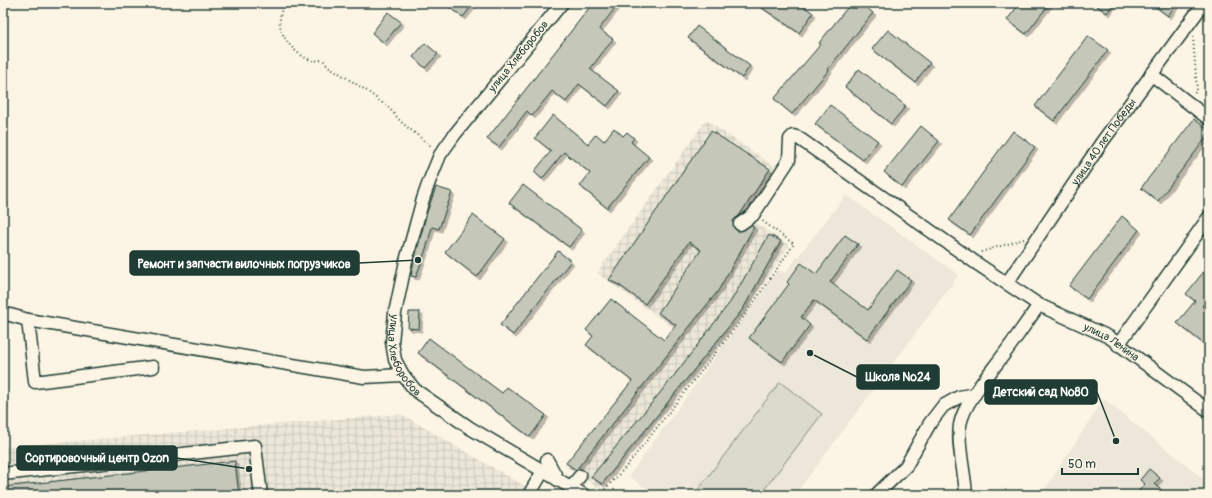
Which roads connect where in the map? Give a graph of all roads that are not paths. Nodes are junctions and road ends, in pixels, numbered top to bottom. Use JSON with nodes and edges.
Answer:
{"nodes":[{"id":1,"x":562,"y":3,"type":"edge"},
{"id":2,"x":1204,"y":3,"type":"edge"},
{"id":3,"x":1151,"y":74,"type":"junction"},
{"id":4,"x":1209,"y":120,"type":"edge"},
{"id":5,"x":1209,"y":217,"type":"edge"},
{"id":6,"x":740,"y":224,"type":"dead end"},
{"id":7,"x":1007,"y":282,"type":"junction"},
{"id":8,"x":1039,"y":305,"type":"junction"},
{"id":9,"x":3,"y":313,"type":"edge"},
{"id":10,"x":28,"y":320,"type":"junction"},
{"id":11,"x":1118,"y":345,"type":"junction"},
{"id":12,"x":153,"y":367,"type":"dead end"},
{"id":13,"x":403,"y":375,"type":"junction"},
{"id":14,"x":975,"y":394,"type":"junction"},
{"id":15,"x":1209,"y":411,"type":"edge"},
{"id":16,"x":545,"y":465,"type":"junction"},
{"id":17,"x":3,"y":474,"type":"edge"},
{"id":18,"x":580,"y":476,"type":"dead end"},
{"id":19,"x":571,"y":487,"type":"junction"},
{"id":20,"x":261,"y":495,"type":"edge"},
{"id":21,"x":529,"y":495,"type":"edge"},
{"id":22,"x":584,"y":495,"type":"edge"},
{"id":23,"x":876,"y":495,"type":"edge"},
{"id":24,"x":966,"y":495,"type":"edge"}],
"edges":[{"from":1,"to":13,"type":"street","name":"улица Хлеборобов"},
{"from":2,"to":3,"type":"street","name":"улица 40 лет Победы"},
{"from":3,"to":4,"type":"street"},
{"from":3,"to":7,"type":"street","name":"улица 40 лет Победы"},
{"from":5,"to":11,"type":"street"},
{"from":6,"to":7,"type":"street","name":"улица Ленина"},
{"from":7,"to":8,"type":"street","name":"улица Ленина"},
{"from":8,"to":11,"type":"street","name":"улица Ленина"},
{"from":8,"to":14,"type":"street"},
{"from":9,"to":10,"type":"street"},
{"from":10,"to":12,"type":"street"},
{"from":10,"to":13,"type":"street"},
{"from":11,"to":15,"type":"street","name":"улица Ленина"},
{"from":13,"to":16,"type":"street","name":"улица Хлеборобов"},
{"from":14,"to":23,"type":"street"},
{"from":14,"to":24,"type":"street"},
{"from":16,"to":19,"type":"street","name":"улица Хлеборобов"},
{"from":16,"to":21,"type":"street"},
{"from":17,"to":20,"type":"street"},
{"from":18,"to":19,"type":"street"},
{"from":19,"to":22,"type":"street","name":"улица Хлеборобов"}]}
